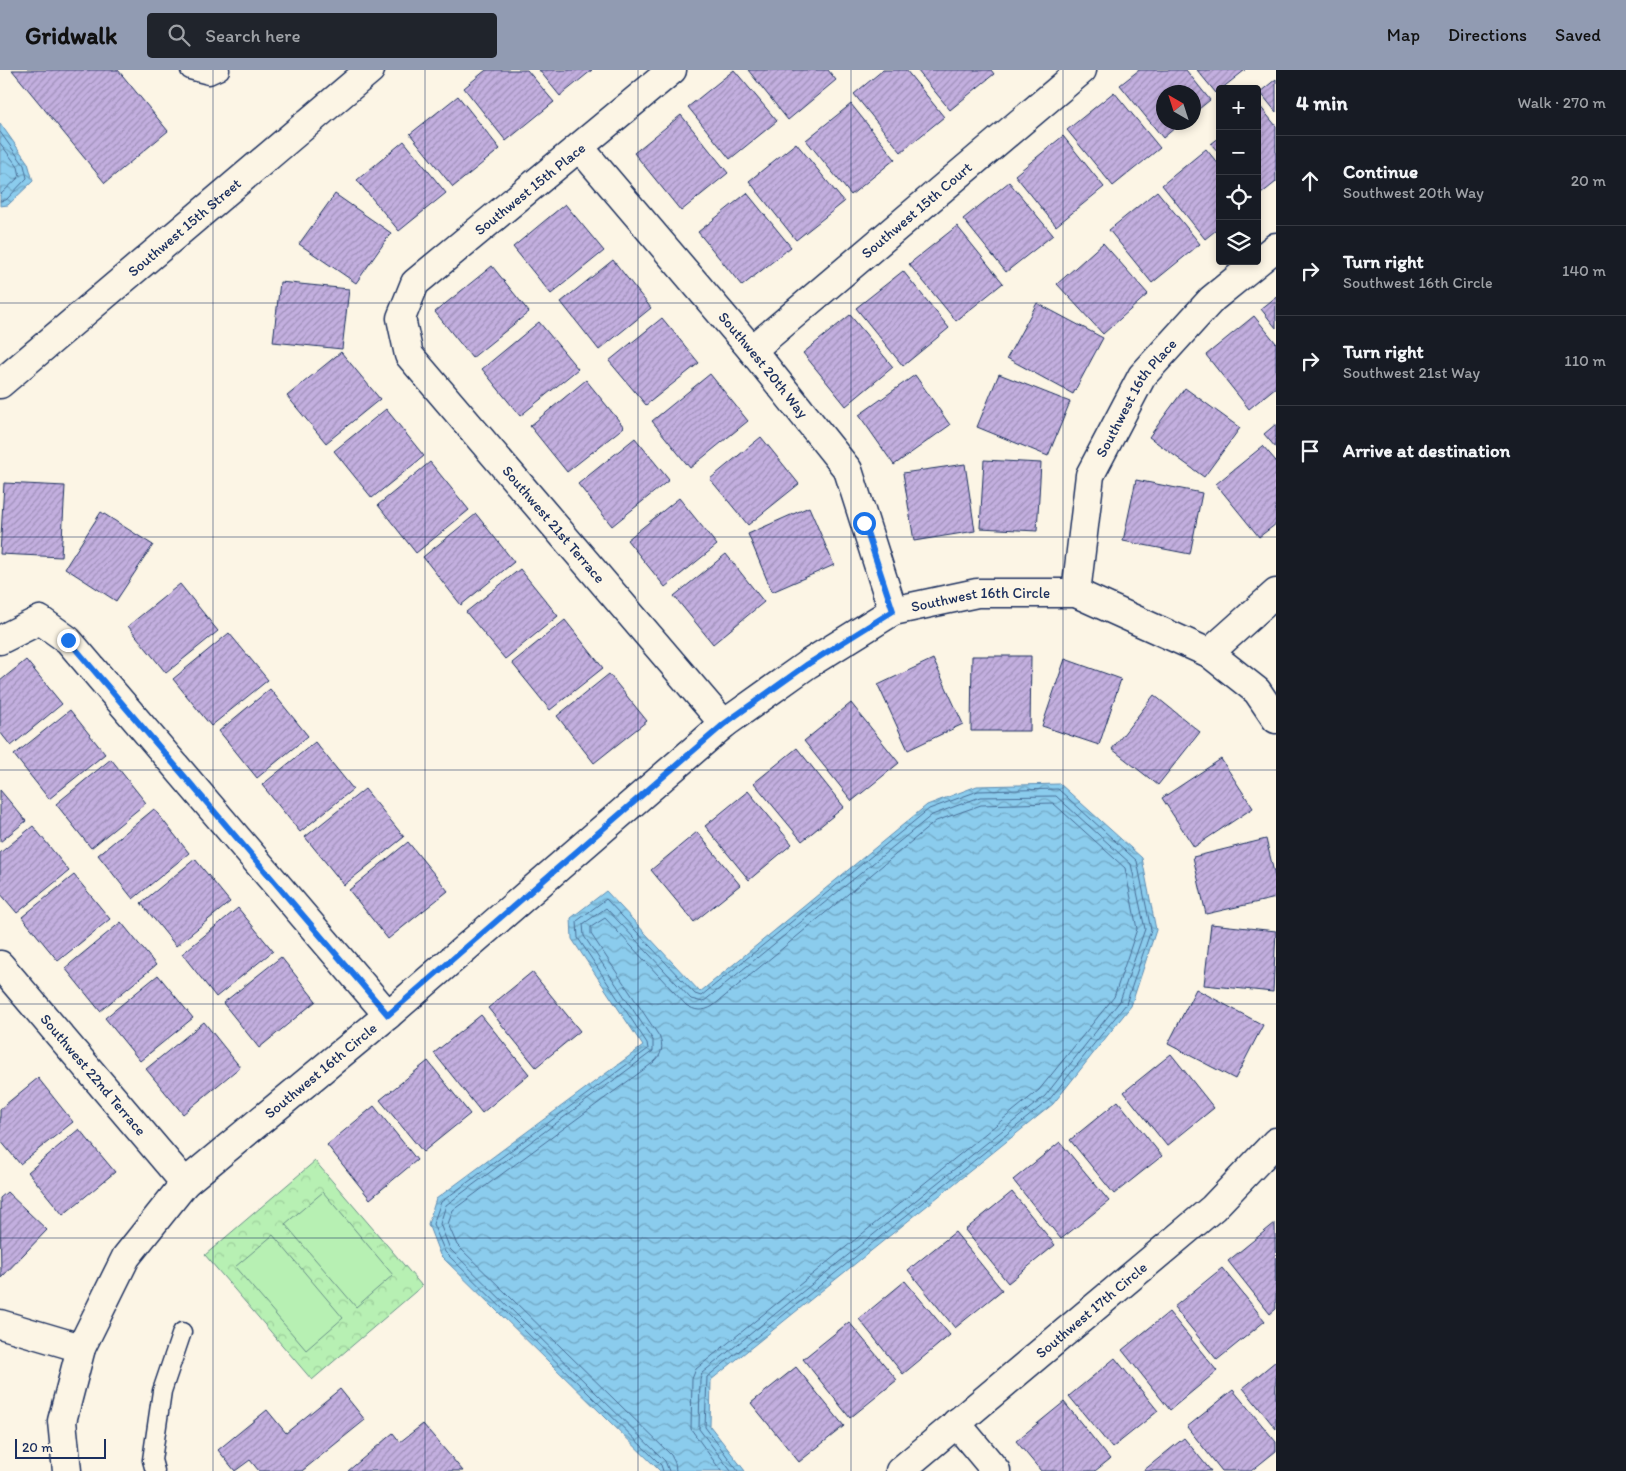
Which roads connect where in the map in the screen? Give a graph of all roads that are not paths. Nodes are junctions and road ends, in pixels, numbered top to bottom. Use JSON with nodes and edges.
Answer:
{"nodes":[{"id":1,"x":190,"y":70,"type":"edge"},
{"id":2,"x":220,"y":70,"type":"edge"},
{"id":3,"x":370,"y":70,"type":"edge"},
{"id":4,"x":672,"y":70,"type":"edge"},
{"id":5,"x":1082,"y":70,"type":"edge"},
{"id":6,"x":580,"y":148,"type":"junction"},
{"id":7,"x":1276,"y":247,"type":"edge"},
{"id":8,"x":401,"y":318,"type":"joint"},
{"id":9,"x":752,"y":350,"type":"junction"},
{"id":10,"x":0,"y":384,"type":"edge"},
{"id":11,"x":1076,"y":593,"type":"junction"},
{"id":12,"x":1276,"y":594,"type":"edge"},
{"id":13,"x":893,"y":611,"type":"junction"},
{"id":14,"x":0,"y":640,"type":"edge"},
{"id":15,"x":1209,"y":653,"type":"junction"},
{"id":16,"x":1276,"y":719,"type":"edge"},
{"id":17,"x":724,"y":724,"type":"junction"},
{"id":18,"x":0,"y":965,"type":"edge"},
{"id":19,"x":388,"y":1015,"type":"junction"},
{"id":20,"x":1276,"y":1142,"type":"edge"},
{"id":21,"x":185,"y":1183,"type":"junction"},
{"id":22,"x":0,"y":1324,"type":"edge"},
{"id":23,"x":182,"y":1332,"type":"dead end"},
{"id":24,"x":80,"y":1348,"type":"junction"},
{"id":25,"x":956,"y":1422,"type":"junction"},
{"id":26,"x":67,"y":1471,"type":"edge"},
{"id":27,"x":155,"y":1471,"type":"edge"},
{"id":28,"x":900,"y":1471,"type":"edge"},
{"id":29,"x":996,"y":1471,"type":"edge"}],
"edges":[{"from":1,"to":2,"type":"lane"},
{"from":3,"to":10,"type":"street","name":"Southwest 15th Street"},
{"from":4,"to":6,"type":"street","name":"Southwest 15th Place"},
{"from":5,"to":9,"type":"street","name":"Southwest 15th Court"},
{"from":6,"to":8,"type":"street","name":"Southwest 15th Place"},
{"from":6,"to":9,"type":"street","name":"Southwest 20th Way"},
{"from":7,"to":11,"type":"street","name":"Southwest 16th Place"},
{"from":8,"to":17,"type":"street","name":"Southwest 21st Terrace"},
{"from":9,"to":13,"type":"street","name":"Southwest 20th Way"},
{"from":11,"to":13,"type":"street","name":"Southwest 16th Circle"},
{"from":11,"to":15,"type":"street","name":"Southwest 16th Circle"},
{"from":12,"to":15,"type":"street"},
{"from":13,"to":17,"type":"street","name":"Southwest 16th Circle"},
{"from":14,"to":19,"type":"street"},
{"from":15,"to":16,"type":"street"},
{"from":17,"to":19,"type":"street","name":"Southwest 16th Circle"},
{"from":18,"to":21,"type":"street","name":"Southwest 22nd Terrace"},
{"from":19,"to":21,"type":"street","name":"Southwest 16th Circle"},
{"from":20,"to":25,"type":"street","name":"Southwest 17th Circle"},
{"from":21,"to":24,"type":"street","name":"Southwest 16th Circle"},
{"from":22,"to":24,"type":"street"},
{"from":23,"to":27,"type":"lane"},
{"from":24,"to":26,"type":"street","name":"Southwest 16th Circle"},
{"from":25,"to":28,"type":"street","name":"Southwest 17th Circle"},
{"from":25,"to":29,"type":"street"}]}
